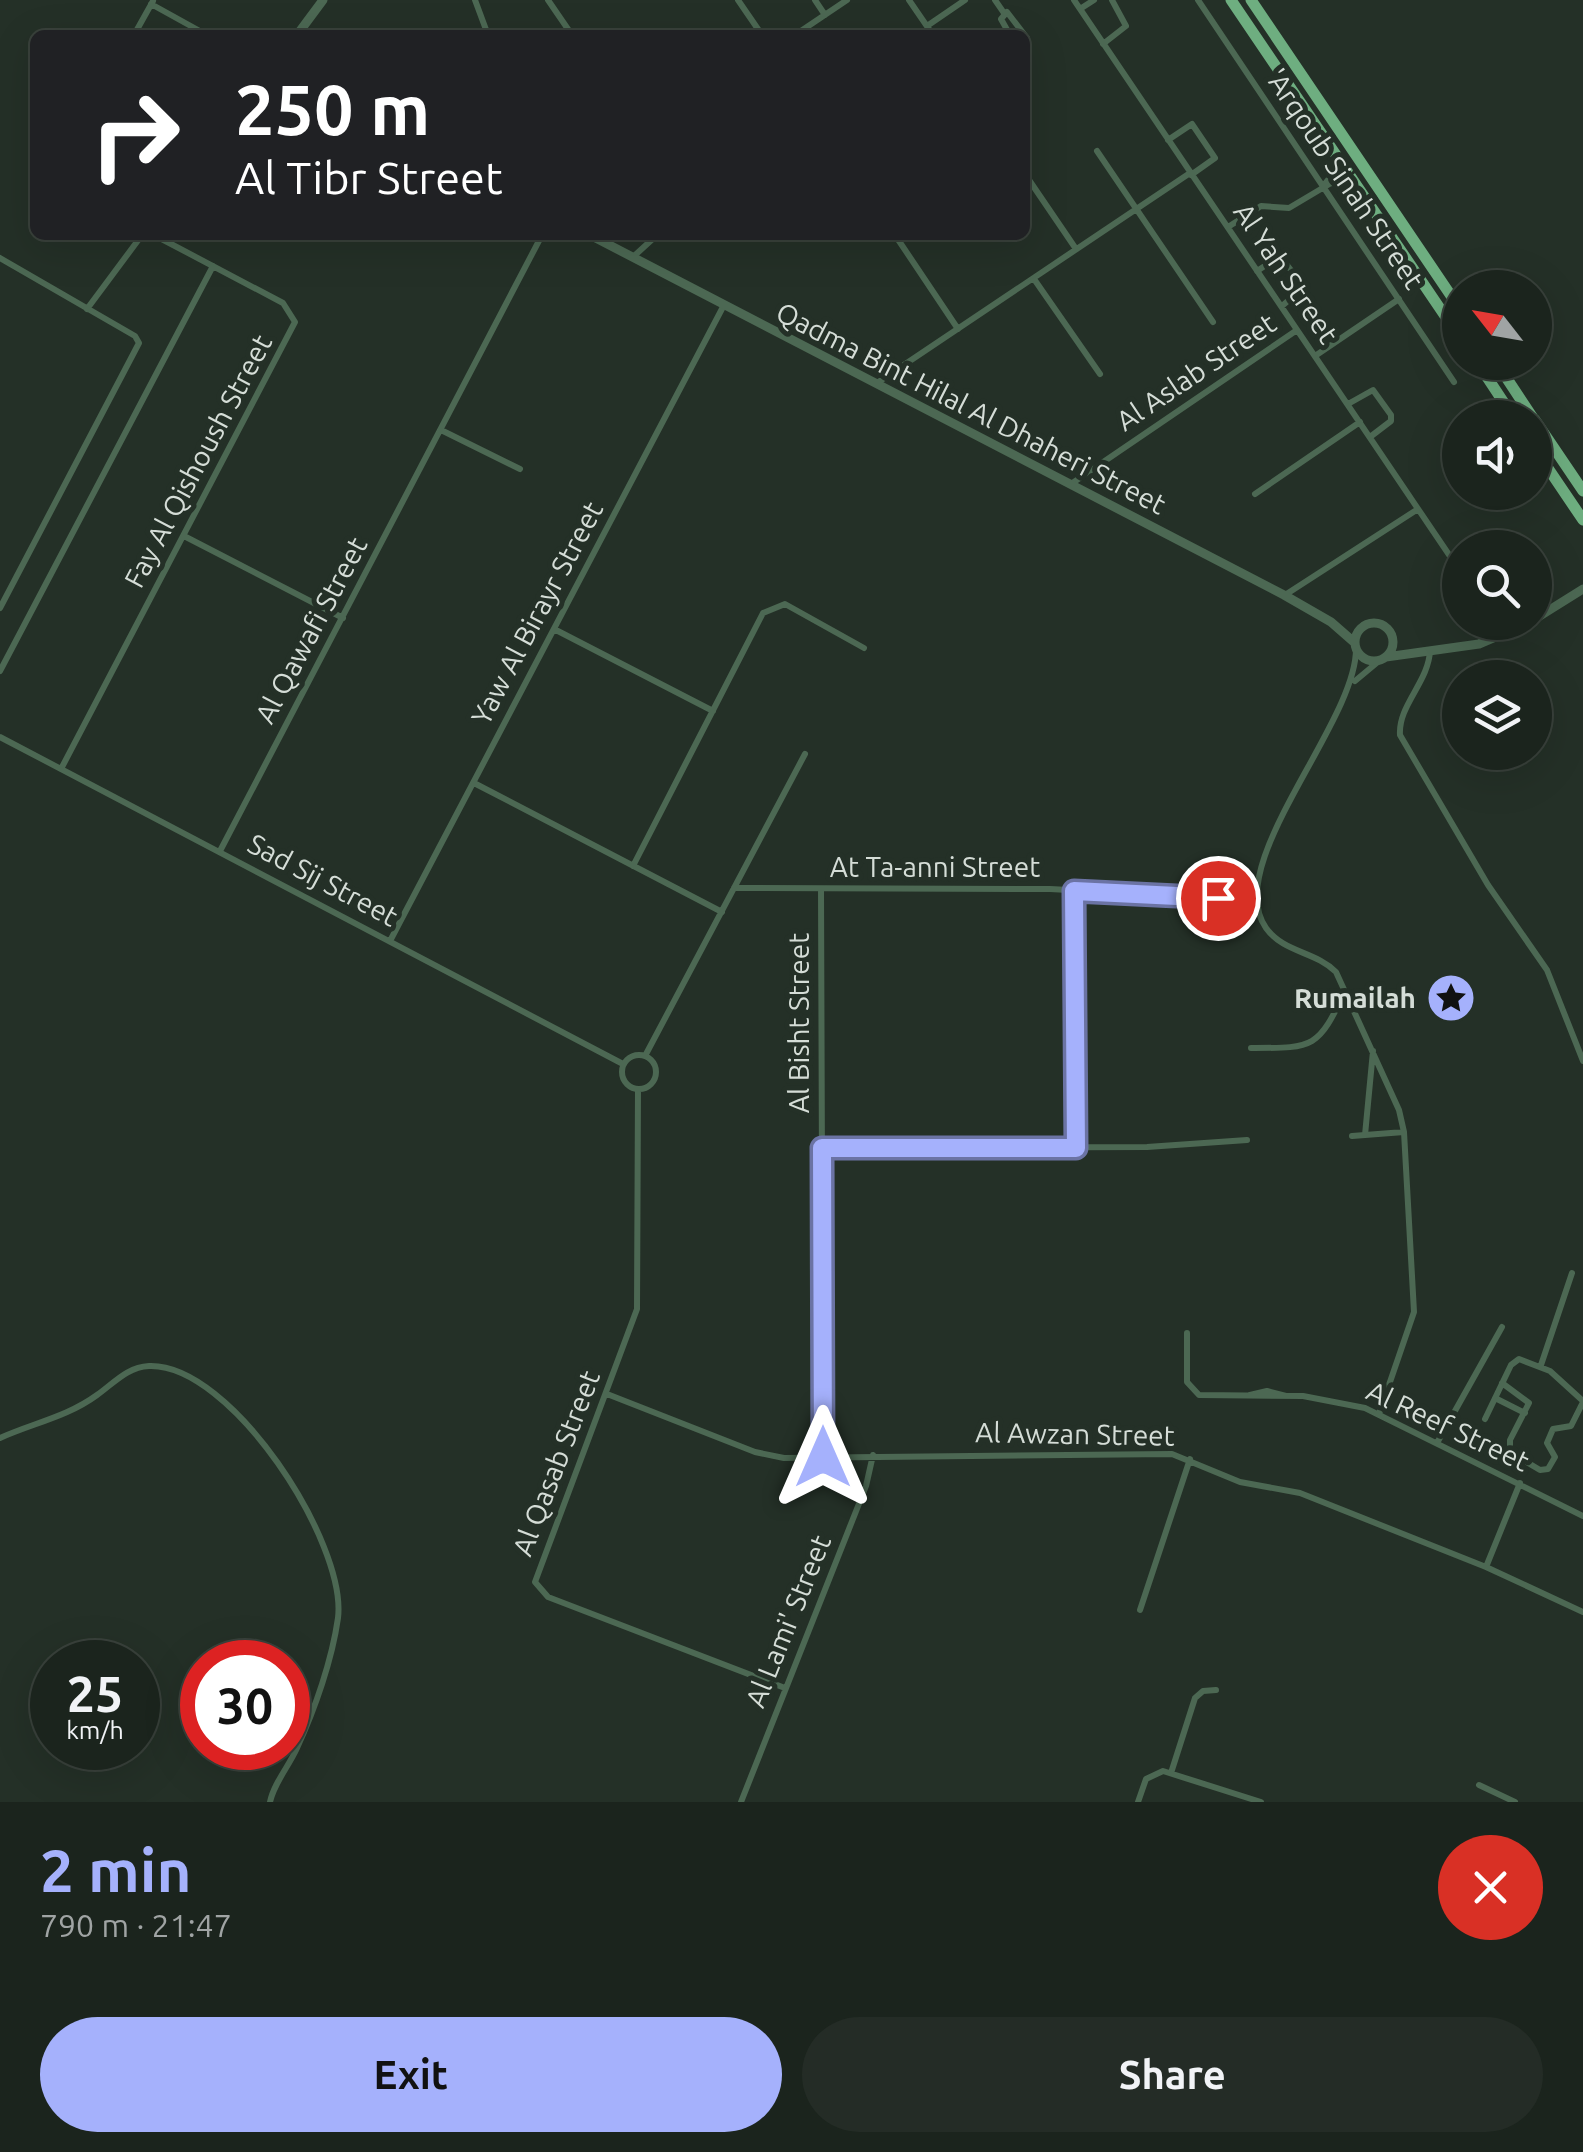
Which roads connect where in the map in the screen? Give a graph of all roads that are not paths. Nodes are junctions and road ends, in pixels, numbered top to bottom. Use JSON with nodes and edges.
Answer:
{"nodes":[{"id":1,"x":323,"y":0,"type":"edge"},
{"id":2,"x":475,"y":0,"type":"edge"},
{"id":3,"x":548,"y":0,"type":"edge"},
{"id":4,"x":738,"y":0,"type":"edge"},
{"id":5,"x":815,"y":0,"type":"edge"},
{"id":6,"x":847,"y":0,"type":"edge"},
{"id":7,"x":909,"y":0,"type":"edge"},
{"id":8,"x":965,"y":0,"type":"edge"},
{"id":9,"x":996,"y":0,"type":"edge"},
{"id":10,"x":1074,"y":0,"type":"edge"},
{"id":11,"x":1094,"y":0,"type":"edge"},
{"id":12,"x":1112,"y":0,"type":"edge"},
{"id":13,"x":1198,"y":0,"type":"edge"},
{"id":14,"x":1231,"y":0,"type":"edge"},
{"id":15,"x":1251,"y":0,"type":"edge"},
{"id":16,"x":152,"y":2,"type":"edge"},
{"id":17,"x":1080,"y":9,"type":"junction"},
{"id":18,"x":1004,"y":13,"type":"junction"},
{"id":19,"x":825,"y":15,"type":"junction"},
{"id":20,"x":927,"y":26,"type":"junction"},
{"id":21,"x":137,"y":30,"type":"edge"},
{"id":22,"x":199,"y":30,"type":"edge"},
{"id":23,"x":301,"y":30,"type":"edge"},
{"id":24,"x":486,"y":30,"type":"edge"},
{"id":25,"x":569,"y":30,"type":"edge"},
{"id":26,"x":759,"y":30,"type":"edge"},
{"id":27,"x":802,"y":30,"type":"edge"},
{"id":28,"x":930,"y":30,"type":"edge"},
{"id":29,"x":1007,"y":30,"type":"edge"},
{"id":30,"x":1023,"y":30,"type":"edge"},
{"id":31,"x":1103,"y":44,"type":"junction"},
{"id":32,"x":1168,"y":140,"type":"junction"},
{"id":33,"x":1096,"y":151,"type":"dead end"},
{"id":34,"x":1336,"y":154,"type":"junction"},
{"id":35,"x":1191,"y":174,"type":"junction"},
{"id":36,"x":1030,"y":181,"type":"edge"},
{"id":37,"x":1323,"y":186,"type":"junction"},
{"id":38,"x":1358,"y":187,"type":"junction"},
{"id":39,"x":1136,"y":209,"type":"junction"},
{"id":40,"x":1228,"y":226,"type":"junction"},
{"id":41,"x":138,"y":240,"type":"edge"},
{"id":42,"x":164,"y":240,"type":"edge"},
{"id":43,"x":539,"y":240,"type":"edge"},
{"id":44,"x":600,"y":240,"type":"edge"},
{"id":45,"x":652,"y":240,"type":"edge"},
{"id":46,"x":898,"y":240,"type":"edge"},
{"id":47,"x":1076,"y":249,"type":"junction"},
{"id":48,"x":633,"y":257,"type":"junction"},
{"id":49,"x":0,"y":258,"type":"edge"},
{"id":50,"x":213,"y":266,"type":"junction"},
{"id":51,"x":1257,"y":270,"type":"junction"},
{"id":52,"x":1034,"y":278,"type":"junction"},
{"id":53,"x":1442,"y":282,"type":"edge"},
{"id":54,"x":1398,"y":299,"type":"junction"},
{"id":55,"x":724,"y":305,"type":"junction"},
{"id":56,"x":1282,"y":306,"type":"junction"},
{"id":57,"x":86,"y":309,"type":"junction"},
{"id":58,"x":1442,"y":311,"type":"edge"},
{"id":59,"x":1213,"y":322,"type":"dead end"},
{"id":60,"x":958,"y":329,"type":"junction"},
{"id":61,"x":1297,"y":330,"type":"junction"},
{"id":62,"x":1316,"y":356,"type":"junction"},
{"id":63,"x":1100,"y":374,"type":"dead end"},
{"id":64,"x":1454,"y":382,"type":"dead end"},
{"id":65,"x":876,"y":383,"type":"junction"},
{"id":66,"x":1348,"y":404,"type":"junction"},
{"id":67,"x":1360,"y":422,"type":"junction"},
{"id":68,"x":441,"y":430,"type":"junction"},
{"id":69,"x":1370,"y":437,"type":"junction"},
{"id":70,"x":1552,"y":445,"type":"edge"},
{"id":71,"x":520,"y":470,"type":"dead end"},
{"id":72,"x":1552,"y":474,"type":"edge"},
{"id":73,"x":1070,"y":484,"type":"junction"},
{"id":74,"x":1583,"y":491,"type":"edge"},
{"id":75,"x":1255,"y":494,"type":"dead end"},
{"id":76,"x":1418,"y":509,"type":"junction"},
{"id":77,"x":1583,"y":520,"type":"edge"},
{"id":78,"x":184,"y":536,"type":"junction"},
{"id":79,"x":1442,"y":544,"type":"edge"},
{"id":80,"x":1583,"y":589,"type":"edge"},
{"id":81,"x":3,"y":596,"type":"edge"},
{"id":82,"x":1284,"y":596,"type":"junction"},
{"id":83,"x":0,"y":608,"type":"edge"},
{"id":84,"x":1552,"y":608,"type":"edge"},
{"id":85,"x":342,"y":618,"type":"junction"},
{"id":86,"x":1332,"y":622,"type":"junction"},
{"id":87,"x":1364,"y":625,"type":"junction"},
{"id":88,"x":554,"y":629,"type":"junction"},
{"id":89,"x":1392,"y":632,"type":"junction"},
{"id":90,"x":1490,"y":640,"type":"edge"},
{"id":91,"x":1356,"y":646,"type":"junction"},
{"id":92,"x":864,"y":648,"type":"dead end"},
{"id":93,"x":1428,"y":650,"type":"junction"},
{"id":94,"x":1382,"y":659,"type":"junction"},
{"id":95,"x":0,"y":671,"type":"edge"},
{"id":96,"x":1352,"y":686,"type":"junction"},
{"id":97,"x":713,"y":711,"type":"junction"},
{"id":98,"x":0,"y":737,"type":"edge"},
{"id":99,"x":804,"y":754,"type":"dead end"},
{"id":100,"x":61,"y":768,"type":"junction"},
{"id":101,"x":474,"y":782,"type":"junction"},
{"id":102,"x":220,"y":851,"type":"junction"},
{"id":103,"x":633,"y":866,"type":"junction"},
{"id":104,"x":734,"y":888,"type":"junction"},
{"id":105,"x":820,"y":889,"type":"junction"},
{"id":106,"x":1074,"y":891,"type":"junction"},
{"id":107,"x":1256,"y":900,"type":"junction"},
{"id":108,"x":722,"y":912,"type":"junction"},
{"id":109,"x":390,"y":941,"type":"junction"},
{"id":110,"x":1346,"y":990,"type":"junction"},
{"id":111,"x":1252,"y":1048,"type":"dead end"},
{"id":112,"x":1373,"y":1050,"type":"junction"},
{"id":113,"x":646,"y":1056,"type":"junction"},
{"id":114,"x":1583,"y":1061,"type":"edge"},
{"id":115,"x":624,"y":1064,"type":"junction"},
{"id":116,"x":638,"y":1089,"type":"junction"},
{"id":117,"x":1404,"y":1132,"type":"junction"},
{"id":118,"x":1364,"y":1135,"type":"junction"},
{"id":119,"x":1352,"y":1136,"type":"dead end"},
{"id":120,"x":1246,"y":1140,"type":"dead end"},
{"id":121,"x":822,"y":1148,"type":"junction"},
{"id":122,"x":1076,"y":1148,"type":"junction"},
{"id":123,"x":1572,"y":1273,"type":"dead end"},
{"id":124,"x":1502,"y":1327,"type":"dead end"},
{"id":125,"x":1187,"y":1333,"type":"dead end"},
{"id":126,"x":1540,"y":1366,"type":"junction"},
{"id":127,"x":1502,"y":1384,"type":"junction"},
{"id":128,"x":607,"y":1394,"type":"junction"},
{"id":129,"x":1495,"y":1398,"type":"junction"},
{"id":130,"x":1583,"y":1401,"type":"edge"},
{"id":131,"x":1525,"y":1412,"type":"junction"},
{"id":132,"x":1379,"y":1414,"type":"junction"},
{"id":133,"x":1485,"y":1419,"type":"dead end"},
{"id":134,"x":0,"y":1438,"type":"edge"},
{"id":135,"x":1437,"y":1443,"type":"junction"},
{"id":136,"x":873,"y":1455,"type":"junction"},
{"id":137,"x":823,"y":1457,"type":"junction"},
{"id":138,"x":1190,"y":1459,"type":"junction"},
{"id":139,"x":1520,"y":1484,"type":"junction"},
{"id":140,"x":1583,"y":1516,"type":"edge"},
{"id":141,"x":1486,"y":1567,"type":"junction"},
{"id":142,"x":1140,"y":1610,"type":"dead end"},
{"id":143,"x":1583,"y":1612,"type":"edge"},
{"id":144,"x":785,"y":1688,"type":"junction"},
{"id":145,"x":1216,"y":1690,"type":"dead end"},
{"id":146,"x":1172,"y":1773,"type":"junction"},
{"id":147,"x":1479,"y":1785,"type":"dead end"},
{"id":148,"x":270,"y":1802,"type":"edge"},
{"id":149,"x":741,"y":1802,"type":"edge"},
{"id":150,"x":1138,"y":1802,"type":"edge"},
{"id":151,"x":1260,"y":1802,"type":"edge"},
{"id":152,"x":1515,"y":1802,"type":"edge"}],
"edges":[{"from":1,"to":23,"type":"street"},
{"from":2,"to":24,"type":"street"},
{"from":3,"to":25,"type":"street"},
{"from":4,"to":26,"type":"street"},
{"from":5,"to":19,"type":"street"},
{"from":6,"to":19,"type":"street"},
{"from":7,"to":20,"type":"street"},
{"from":8,"to":20,"type":"street"},
{"from":9,"to":18,"type":"street"},
{"from":10,"to":17,"type":"street","name":"Al Yah Street"},
{"from":11,"to":17,"type":"street"},
{"from":12,"to":31,"type":"street"},
{"from":13,"to":37,"type":"street","name":"'Arqoub Sinah Street"},
{"from":14,"to":34,"type":"highway"},
{"from":15,"to":53,"type":"highway"},
{"from":16,"to":21,"type":"street"},
{"from":16,"to":22,"type":"street"},
{"from":17,"to":31,"type":"street","name":"Al Yah Street"},
{"from":18,"to":29,"type":"street"},
{"from":18,"to":30,"type":"street"},
{"from":19,"to":27,"type":"street"},
{"from":20,"to":28,"type":"street"},
{"from":31,"to":32,"type":"street","name":"Al Yah Street"},
{"from":32,"to":35,"type":"street","name":"Al Yah Street"},
{"from":32,"to":35,"type":"street"},
{"from":33,"to":39,"type":"street"},
{"from":34,"to":37,"type":"street"},
{"from":34,"to":38,"type":"highway"},
{"from":35,"to":39,"type":"street"},
{"from":35,"to":40,"type":"street","name":"Al Yah Street"},
{"from":36,"to":47,"type":"street"},
{"from":37,"to":38,"type":"street"},
{"from":37,"to":40,"type":"street"},
{"from":37,"to":54,"type":"street","name":"'Arqoub Sinah Street"},
{"from":38,"to":58,"type":"highway"},
{"from":39,"to":47,"type":"street"},
{"from":39,"to":59,"type":"street"},
{"from":40,"to":51,"type":"street","name":"Al Yah Street"},
{"from":41,"to":57,"type":"street"},
{"from":42,"to":50,"type":"street","name":"Fay Al Qishoush Street"},
{"from":43,"to":68,"type":"street","name":"Al Qawafi Street"},
{"from":44,"to":48,"type":"street","name":"Qadma Bint Hilal Al Dhaheri Street"},
{"from":45,"to":48,"type":"street"},
{"from":46,"to":60,"type":"street"},
{"from":47,"to":52,"type":"street"},
{"from":48,"to":55,"type":"street","name":"Qadma Bint Hilal Al Dhaheri Street"},
{"from":49,"to":57,"type":"street"},
{"from":50,"to":78,"type":"street","name":"Fay Al Qishoush Street"},
{"from":50,"to":95,"type":"street"},
{"from":51,"to":56,"type":"street","name":"Al Yah Street"},
{"from":51,"to":56,"type":"street"},
{"from":52,"to":60,"type":"street"},
{"from":52,"to":63,"type":"street"},
{"from":54,"to":62,"type":"street"},
{"from":54,"to":64,"type":"street","name":"'Arqoub Sinah Street"},
{"from":55,"to":65,"type":"street","name":"Qadma Bint Hilal Al Dhaheri Street"},
{"from":55,"to":88,"type":"street","name":"Yaw Al Birayr Street"},
{"from":56,"to":61,"type":"street","name":"Al Yah Street"},
{"from":57,"to":81,"type":"street"},
{"from":60,"to":65,"type":"street"},
{"from":61,"to":62,"type":"street","name":"Al Yah Street"},
{"from":61,"to":73,"type":"street","name":"Al Aslab Street"},
{"from":62,"to":66,"type":"street","name":"Al Yah Street"},
{"from":65,"to":73,"type":"street","name":"Qadma Bint Hilal Al Dhaheri Street"},
{"from":66,"to":67,"type":"street","name":"Al Yah Street"},
{"from":66,"to":69,"type":"street"},
{"from":67,"to":69,"type":"street","name":"Al Yah Street"},
{"from":67,"to":75,"type":"street"},
{"from":68,"to":71,"type":"street"},
{"from":68,"to":85,"type":"street","name":"Al Qawafi Street"},
{"from":69,"to":76,"type":"street","name":"Al Yah Street"},
{"from":70,"to":74,"type":"highway"},
{"from":72,"to":77,"type":"highway"},
{"from":73,"to":82,"type":"street","name":"Qadma Bint Hilal Al Dhaheri Street"},
{"from":76,"to":79,"type":"street","name":"Al Yah Street"},
{"from":76,"to":82,"type":"street"},
{"from":78,"to":85,"type":"street"},
{"from":78,"to":100,"type":"street","name":"Fay Al Qishoush Street"},
{"from":80,"to":84,"type":"street"},
{"from":81,"to":83,"type":"street"},
{"from":82,"to":86,"type":"street","name":"Qadma Bint Hilal Al Dhaheri Street"},
{"from":85,"to":102,"type":"street","name":"Al Qawafi Street"},
{"from":86,"to":87,"type":"street","name":"Qadma Bint Hilal Al Dhaheri Street"},
{"from":86,"to":91,"type":"street","name":"Qadma Bint Hilal Al Dhaheri Street"},
{"from":87,"to":89,"type":"street"},
{"from":87,"to":91,"type":"street"},
{"from":88,"to":97,"type":"street"},
{"from":88,"to":101,"type":"street","name":"Yaw Al Birayr Street"},
{"from":89,"to":93,"type":"street"},
{"from":89,"to":94,"type":"street"},
{"from":90,"to":93,"type":"street"},
{"from":91,"to":94,"type":"street"},
{"from":91,"to":96,"type":"street"},
{"from":92,"to":97,"type":"street"},
{"from":93,"to":94,"type":"street"},
{"from":93,"to":114,"type":"street"},
{"from":94,"to":96,"type":"street"},
{"from":96,"to":107,"type":"street"},
{"from":97,"to":103,"type":"street"},
{"from":98,"to":100,"type":"street","name":"Sad Sij Street"},
{"from":99,"to":104,"type":"street"},
{"from":100,"to":102,"type":"street","name":"Sad Sij Street"},
{"from":101,"to":103,"type":"street"},
{"from":101,"to":109,"type":"street","name":"Yaw Al Birayr Street"},
{"from":102,"to":109,"type":"street","name":"Sad Sij Street"},
{"from":103,"to":108,"type":"street"},
{"from":104,"to":105,"type":"street","name":"At Ta-anni Street"},
{"from":104,"to":108,"type":"street"},
{"from":105,"to":106,"type":"street","name":"At Ta-anni Street"},
{"from":105,"to":121,"type":"street","name":"Al Bisht Street"},
{"from":106,"to":107,"type":"street","name":"At Ta-anni Street"},
{"from":106,"to":122,"type":"street"},
{"from":107,"to":110,"type":"street"},
{"from":108,"to":113,"type":"street"},
{"from":109,"to":115,"type":"street","name":"Sad Sij Street"},
{"from":110,"to":111,"type":"street"},
{"from":110,"to":112,"type":"street"},
{"from":112,"to":117,"type":"street"},
{"from":112,"to":118,"type":"street"},
{"from":113,"to":115,"type":"street"},
{"from":113,"to":116,"type":"street"},
{"from":115,"to":116,"type":"street"},
{"from":116,"to":128,"type":"street","name":"Al Qasab Street"},
{"from":117,"to":118,"type":"street"},
{"from":117,"to":132,"type":"street"},
{"from":118,"to":119,"type":"street"},
{"from":120,"to":122,"type":"street"},
{"from":121,"to":122,"type":"street"},
{"from":121,"to":137,"type":"street","name":"Al Bisht Street"},
{"from":123,"to":126,"type":"street"},
{"from":124,"to":135,"type":"street"},
{"from":125,"to":132,"type":"street","name":"Al Reef Street"},
{"from":126,"to":127,"type":"street"},
{"from":126,"to":130,"type":"street"},
{"from":127,"to":129,"type":"street"},
{"from":127,"to":131,"type":"street"},
{"from":128,"to":137,"type":"street","name":"Al Awzan Street"},
{"from":128,"to":144,"type":"street","name":"Al Qasab Street"},
{"from":129,"to":131,"type":"street"},
{"from":129,"to":133,"type":"street"},
{"from":130,"to":131,"type":"street"},
{"from":132,"to":135,"type":"street","name":"Al Reef Street"},
{"from":134,"to":148,"type":"street"},
{"from":135,"to":139,"type":"street","name":"Al Reef Street"},
{"from":136,"to":137,"type":"street","name":"Al Awzan Street"},
{"from":136,"to":138,"type":"street","name":"Al Awzan Street"},
{"from":136,"to":144,"type":"street","name":"Al Lami' Street"},
{"from":138,"to":141,"type":"street","name":"Al Awzan Street"},
{"from":138,"to":142,"type":"street"},
{"from":139,"to":140,"type":"street","name":"Al Reef Street"},
{"from":139,"to":141,"type":"street"},
{"from":141,"to":143,"type":"street","name":"Al Awzan Street"},
{"from":144,"to":149,"type":"street","name":"Al Lami' Street"},
{"from":145,"to":146,"type":"street"},
{"from":146,"to":150,"type":"street"},
{"from":146,"to":151,"type":"street"},
{"from":147,"to":152,"type":"street"}]}
